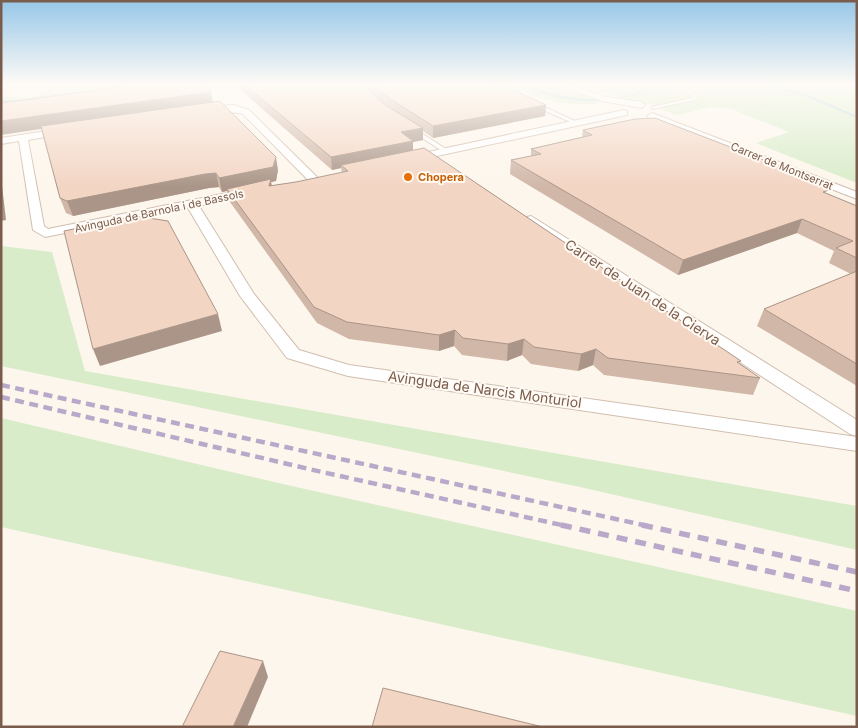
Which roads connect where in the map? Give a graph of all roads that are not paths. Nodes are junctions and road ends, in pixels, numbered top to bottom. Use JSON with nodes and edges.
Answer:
{"nodes":[{"id":1,"x":253,"y":119,"type":"edge"},
{"id":2,"x":568,"y":119,"type":"edge"},
{"id":3,"x":592,"y":119,"type":"edge"},
{"id":4,"x":670,"y":119,"type":"edge"},
{"id":5,"x":671,"y":119,"type":"edge"},
{"id":6,"x":577,"y":123,"type":"junction"},
{"id":7,"x":411,"y":128,"type":"edge"},
{"id":8,"x":71,"y":130,"type":"edge"},
{"id":9,"x":23,"y":138,"type":"junction"},
{"id":10,"x":1,"y":141,"type":"edge"},
{"id":11,"x":446,"y":158,"type":"junction"},
{"id":12,"x":400,"y":161,"type":"edge"},
{"id":13,"x":313,"y":179,"type":"edge"},
{"id":14,"x":267,"y":189,"type":"edge"},
{"id":15,"x":857,"y":190,"type":"edge"},
{"id":16,"x":857,"y":196,"type":"edge"},
{"id":17,"x":192,"y":206,"type":"junction"},
{"id":18,"x":521,"y":214,"type":"edge"},
{"id":19,"x":857,"y":429,"type":"edge"},
{"id":20,"x":857,"y":444,"type":"edge"}],
"edges":[{"from":1,"to":13,"type":"street"},
{"from":2,"to":6,"type":"lane"},
{"from":3,"to":6,"type":"street"},
{"from":4,"to":16,"type":"street","name":"Carrer de Montserrat"},
{"from":5,"to":15,"type":"street","name":"Carrer de Montserrat"},
{"from":6,"to":11,"type":"street"},
{"from":7,"to":11,"type":"lane"},
{"from":8,"to":9,"type":"street"},
{"from":9,"to":10,"type":"street"},
{"from":9,"to":17,"type":"street","name":"Avinguda de Barnola i de Bassols"},
{"from":11,"to":12,"type":"street"},
{"from":14,"to":17,"type":"street","name":"Avinguda de Barnola i de Bassols"},
{"from":17,"to":20,"type":"street","name":"Avinguda de Narcis Monturiol"},
{"from":18,"to":19,"type":"street","name":"Carrer de Juan de la Cierva"}]}
